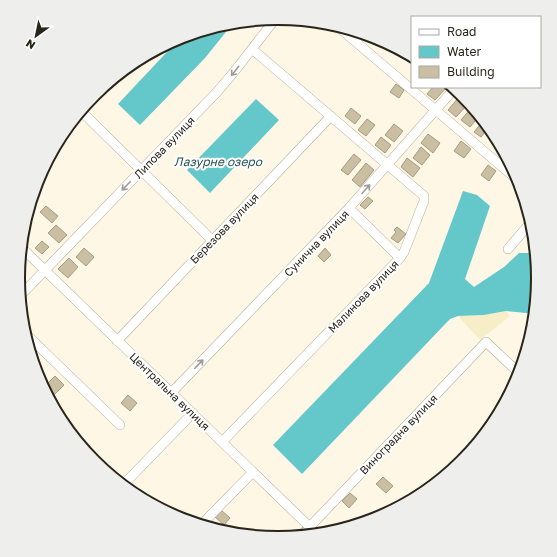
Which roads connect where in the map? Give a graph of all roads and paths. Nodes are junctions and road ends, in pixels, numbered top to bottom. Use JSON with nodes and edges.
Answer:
{"nodes":[{"id":1,"x":270,"y":25,"type":"edge"},
{"id":2,"x":348,"y":35,"type":"edge"},
{"id":3,"x":252,"y":49,"type":"junction"},
{"id":4,"x":451,"y":93,"type":"edge"},
{"id":5,"x":436,"y":110,"type":"junction"},
{"id":6,"x":85,"y":115,"type":"edge"},
{"id":7,"x":331,"y":116,"type":"junction"},
{"id":8,"x":387,"y":166,"type":"junction"},
{"id":9,"x":141,"y":170,"type":"junction"},
{"id":10,"x":509,"y":173,"type":"edge"},
{"id":11,"x":349,"y":208,"type":"junction"},
{"id":12,"x":527,"y":227,"type":"edge"},
{"id":13,"x":213,"y":241,"type":"junction"},
{"id":14,"x":508,"y":249,"type":"dead end"},
{"id":15,"x":27,"y":253,"type":"edge"},
{"id":16,"x":400,"y":258,"type":"junction"},
{"id":17,"x":45,"y":271,"type":"junction"},
{"id":18,"x":26,"y":290,"type":"edge"},
{"id":19,"x":33,"y":341,"type":"edge"},
{"id":20,"x":117,"y":341,"type":"junction"},
{"id":21,"x":515,"y":370,"type":"edge"},
{"id":22,"x":172,"y":392,"type":"junction"},
{"id":23,"x":193,"y":413,"type":"junction"},
{"id":24,"x":120,"y":426,"type":"dead end"},
{"id":25,"x":222,"y":442,"type":"junction"},
{"id":26,"x":253,"y":472,"type":"junction"},
{"id":27,"x":126,"y":482,"type":"edge"},
{"id":28,"x":205,"y":521,"type":"edge"},
{"id":29,"x":309,"y":527,"type":"junction"},
{"id":30,"x":306,"y":530,"type":"edge"},
{"id":31,"x":312,"y":530,"type":"edge"}],
"edges":[{"from":1,"to":3,"type":"street","name":"Липова вулиця"},
{"from":2,"to":5,"type":"street"},
{"from":3,"to":7,"type":"street","name":"Малинова вулиця"},
{"from":3,"to":9,"type":"street","name":"Липова вулиця","one_way":true},
{"from":4,"to":5,"type":"street","name":"Сунична вулиця"},
{"from":5,"to":8,"type":"street","name":"Сунична вулиця"},
{"from":5,"to":10,"type":"street"},
{"from":6,"to":9,"type":"street"},
{"from":7,"to":8,"type":"street","name":"Малинова вулиця"},
{"from":7,"to":13,"type":"street","name":"Березова вулиця"},
{"from":11,"to":8,"type":"street","name":"Сунична вулиця","one_way":true},
{"from":8,"to":16,"type":"street","name":"Малинова вулиця"},
{"from":9,"to":13,"type":"street"},
{"from":9,"to":17,"type":"street","name":"Липова вулиця","one_way":true},
{"from":11,"to":16,"type":"street"},
{"from":22,"to":11,"type":"street","name":"Сунична вулиця","one_way":true},
{"from":12,"to":14,"type":"street"},
{"from":13,"to":20,"type":"street","name":"Березова вулиця"},
{"from":15,"to":17,"type":"street","name":"Центральна вулиця"},
{"from":16,"to":25,"type":"street","name":"Малинова вулиця"},
{"from":17,"to":18,"type":"street","name":"Липова вулиця"},
{"from":17,"to":20,"type":"street","name":"Центральна вулиця"},
{"from":19,"to":24,"type":"street"},
{"from":20,"to":22,"type":"street","name":"Центральна вулиця"},
{"from":21,"to":29,"type":"street","name":"Виноградна вулиця"},
{"from":22,"to":23,"type":"street","name":"Центральна вулиця"},
{"from":23,"to":25,"type":"street","name":"Центральна вулиця"},
{"from":23,"to":27,"type":"street"},
{"from":25,"to":26,"type":"street","name":"Центральна вулиця"},
{"from":26,"to":28,"type":"street"},
{"from":26,"to":29,"type":"street","name":"Центральна вулиця"},
{"from":29,"to":30,"type":"street","name":"Виноградна вулиця"},
{"from":29,"to":31,"type":"street","name":"Центральна вулиця"}]}
